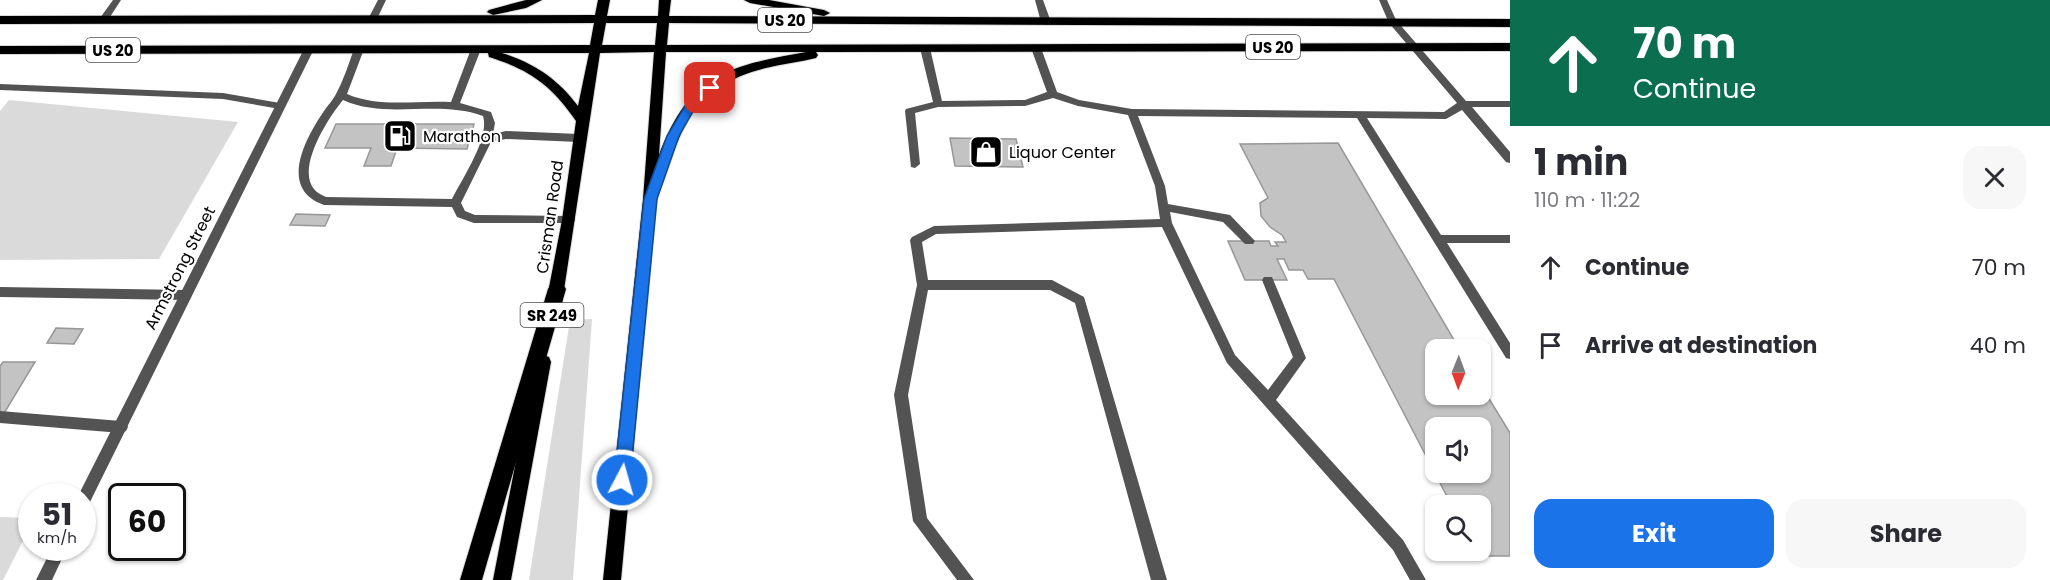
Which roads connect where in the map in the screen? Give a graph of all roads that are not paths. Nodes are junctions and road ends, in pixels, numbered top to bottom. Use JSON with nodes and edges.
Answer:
{"nodes":[{"id":1,"x":117,"y":0,"type":"edge"},
{"id":2,"x":382,"y":0,"type":"edge"},
{"id":3,"x":536,"y":0,"type":"edge"},
{"id":4,"x":604,"y":0,"type":"edge"},
{"id":5,"x":665,"y":0,"type":"edge"},
{"id":6,"x":750,"y":0,"type":"edge"},
{"id":7,"x":1039,"y":0,"type":"edge"},
{"id":8,"x":1383,"y":0,"type":"edge"},
{"id":9,"x":105,"y":18,"type":"junction"},
{"id":10,"x":373,"y":19,"type":"junction"},
{"id":11,"x":462,"y":19,"type":"junction"},
{"id":12,"x":601,"y":19,"type":"junction"},
{"id":13,"x":663,"y":19,"type":"junction"},
{"id":14,"x":0,"y":20,"type":"edge"},
{"id":15,"x":1392,"y":21,"type":"junction"},
{"id":16,"x":908,"y":22,"type":"junction"},
{"id":17,"x":1046,"y":22,"type":"junction"},
{"id":18,"x":1510,"y":23,"type":"edge"},
{"id":19,"x":1413,"y":47,"type":"junction"},
{"id":20,"x":1510,"y":47,"type":"edge"},
{"id":21,"x":660,"y":48,"type":"junction"},
{"id":22,"x":850,"y":48,"type":"junction"},
{"id":23,"x":925,"y":48,"type":"junction"},
{"id":24,"x":1036,"y":48,"type":"junction"},
{"id":25,"x":309,"y":49,"type":"junction"},
{"id":26,"x":359,"y":49,"type":"junction"},
{"id":27,"x":476,"y":49,"type":"junction"},
{"id":28,"x":595,"y":49,"type":"junction"},
{"id":29,"x":0,"y":50,"type":"edge"},
{"id":30,"x":0,"y":87,"type":"edge"},
{"id":31,"x":1053,"y":94,"type":"junction"},
{"id":32,"x":341,"y":95,"type":"junction"},
{"id":33,"x":938,"y":104,"type":"junction"},
{"id":34,"x":1463,"y":104,"type":"junction"},
{"id":35,"x":1510,"y":104,"type":"edge"},
{"id":36,"x":280,"y":106,"type":"junction"},
{"id":37,"x":454,"y":106,"type":"junction"},
{"id":38,"x":1132,"y":112,"type":"junction"},
{"id":39,"x":1360,"y":115,"type":"junction"},
{"id":40,"x":582,"y":121,"type":"junction"},
{"id":41,"x":579,"y":138,"type":"junction"},
{"id":42,"x":487,"y":140,"type":"junction"},
{"id":43,"x":1510,"y":159,"type":"edge"},
{"id":44,"x":915,"y":164,"type":"dead end"},
{"id":45,"x":650,"y":199,"type":"junction"},
{"id":46,"x":455,"y":203,"type":"junction"},
{"id":47,"x":1163,"y":207,"type":"junction"},
{"id":48,"x":569,"y":220,"type":"junction"},
{"id":49,"x":1166,"y":224,"type":"junction"},
{"id":50,"x":1440,"y":239,"type":"junction"},
{"id":51,"x":1510,"y":239,"type":"edge"},
{"id":52,"x":1249,"y":241,"type":"dead end"},
{"id":53,"x":1268,"y":280,"type":"dead end"},
{"id":54,"x":923,"y":285,"type":"junction"},
{"id":55,"x":557,"y":290,"type":"junction"},
{"id":56,"x":0,"y":292,"type":"edge"},
{"id":57,"x":186,"y":295,"type":"junction"},
{"id":58,"x":1510,"y":354,"type":"edge"},
{"id":59,"x":1268,"y":399,"type":"junction"},
{"id":60,"x":0,"y":417,"type":"edge"},
{"id":61,"x":120,"y":427,"type":"junction"},
{"id":62,"x":92,"y":483,"type":"edge"},
{"id":63,"x":54,"y":561,"type":"edge"},
{"id":64,"x":44,"y":580,"type":"edge"},
{"id":65,"x":471,"y":580,"type":"edge"},
{"id":66,"x":502,"y":580,"type":"edge"},
{"id":67,"x":612,"y":580,"type":"edge"},
{"id":68,"x":966,"y":580,"type":"edge"},
{"id":69,"x":1159,"y":580,"type":"edge"},
{"id":70,"x":1418,"y":580,"type":"edge"}],
"edges":[{"from":1,"to":9,"type":"street"},
{"from":2,"to":10,"type":"street"},
{"from":3,"to":11,"type":"main road"},
{"from":4,"to":12,"type":"main road","name":"Crisman Road"},
{"from":5,"to":13,"type":"main road"},
{"from":6,"to":16,"type":"main road"},
{"from":7,"to":17,"type":"street"},
{"from":8,"to":15,"type":"street"},
{"from":9,"to":10,"type":"main road","number":"US 20"},
{"from":9,"to":14,"type":"main road","number":"US 20"},
{"from":10,"to":11,"type":"main road","number":"US 20"},
{"from":11,"to":12,"type":"main road","number":"US 20"},
{"from":12,"to":13,"type":"main road","number":"US 20"},
{"from":12,"to":28,"type":"main road","name":"Crisman Road","number":"SR 249"},
{"from":13,"to":16,"type":"main road","number":"US 20"},
{"from":13,"to":21,"type":"main road"},
{"from":15,"to":17,"type":"main road","number":"US 20"},
{"from":15,"to":18,"type":"main road","number":"US 20"},
{"from":15,"to":19,"type":"street"},
{"from":16,"to":17,"type":"main road","number":"US 20"},
{"from":19,"to":20,"type":"main road","number":"US 20"},
{"from":19,"to":24,"type":"main road","number":"US 20"},
{"from":19,"to":34,"type":"street"},
{"from":21,"to":22,"type":"main road","number":"US 20"},
{"from":21,"to":28,"type":"main road","number":"US 20"},
{"from":21,"to":45,"type":"main road"},
{"from":22,"to":23,"type":"main road","number":"US 20"},
{"from":22,"to":45,"type":"main road"},
{"from":23,"to":24,"type":"main road","number":"US 20"},
{"from":23,"to":33,"type":"street"},
{"from":24,"to":31,"type":"street"},
{"from":25,"to":26,"type":"main road","number":"US 20"},
{"from":25,"to":29,"type":"main road","number":"US 20"},
{"from":25,"to":36,"type":"street","name":"Armstrong Street"},
{"from":26,"to":27,"type":"main road","number":"US 20"},
{"from":26,"to":32,"type":"street"},
{"from":27,"to":28,"type":"main road","number":"US 20"},
{"from":27,"to":37,"type":"street"},
{"from":27,"to":40,"type":"main road"},
{"from":28,"to":40,"type":"main road","name":"Crisman Road","number":"SR 249"},
{"from":30,"to":36,"type":"street"},
{"from":31,"to":33,"type":"street"},
{"from":31,"to":38,"type":"street"},
{"from":32,"to":37,"type":"street"},
{"from":32,"to":46,"type":"street"},
{"from":33,"to":44,"type":"street"},
{"from":34,"to":35,"type":"street"},
{"from":34,"to":39,"type":"street"},
{"from":34,"to":43,"type":"street"},
{"from":36,"to":57,"type":"street","name":"Armstrong Street"},
{"from":37,"to":42,"type":"street"},
{"from":38,"to":39,"type":"street"},
{"from":38,"to":47,"type":"street"},
{"from":39,"to":50,"type":"street"},
{"from":40,"to":41,"type":"main road","name":"Crisman Road","number":"SR 249"},
{"from":41,"to":42,"type":"street"},
{"from":41,"to":48,"type":"main road","name":"Crisman Road","number":"SR 249"},
{"from":42,"to":46,"type":"street"},
{"from":45,"to":67,"type":"main road"},
{"from":46,"to":48,"type":"street"},
{"from":47,"to":49,"type":"street"},
{"from":47,"to":52,"type":"street"},
{"from":48,"to":55,"type":"main road","name":"Crisman Road","number":"SR 249"},
{"from":49,"to":54,"type":"street"},
{"from":49,"to":59,"type":"street"},
{"from":50,"to":51,"type":"street"},
{"from":50,"to":58,"type":"street"},
{"from":53,"to":59,"type":"street"},
{"from":54,"to":68,"type":"street"},
{"from":54,"to":69,"type":"street"},
{"from":55,"to":65,"type":"highway"},
{"from":55,"to":66,"type":"main road","name":"Crisman Road","number":"SR 249"},
{"from":56,"to":57,"type":"street"},
{"from":57,"to":61,"type":"street","name":"Armstrong Street"},
{"from":59,"to":70,"type":"street"},
{"from":60,"to":61,"type":"street"},
{"from":61,"to":62,"type":"street","name":"Armstrong Street"},
{"from":63,"to":64,"type":"street"}]}
